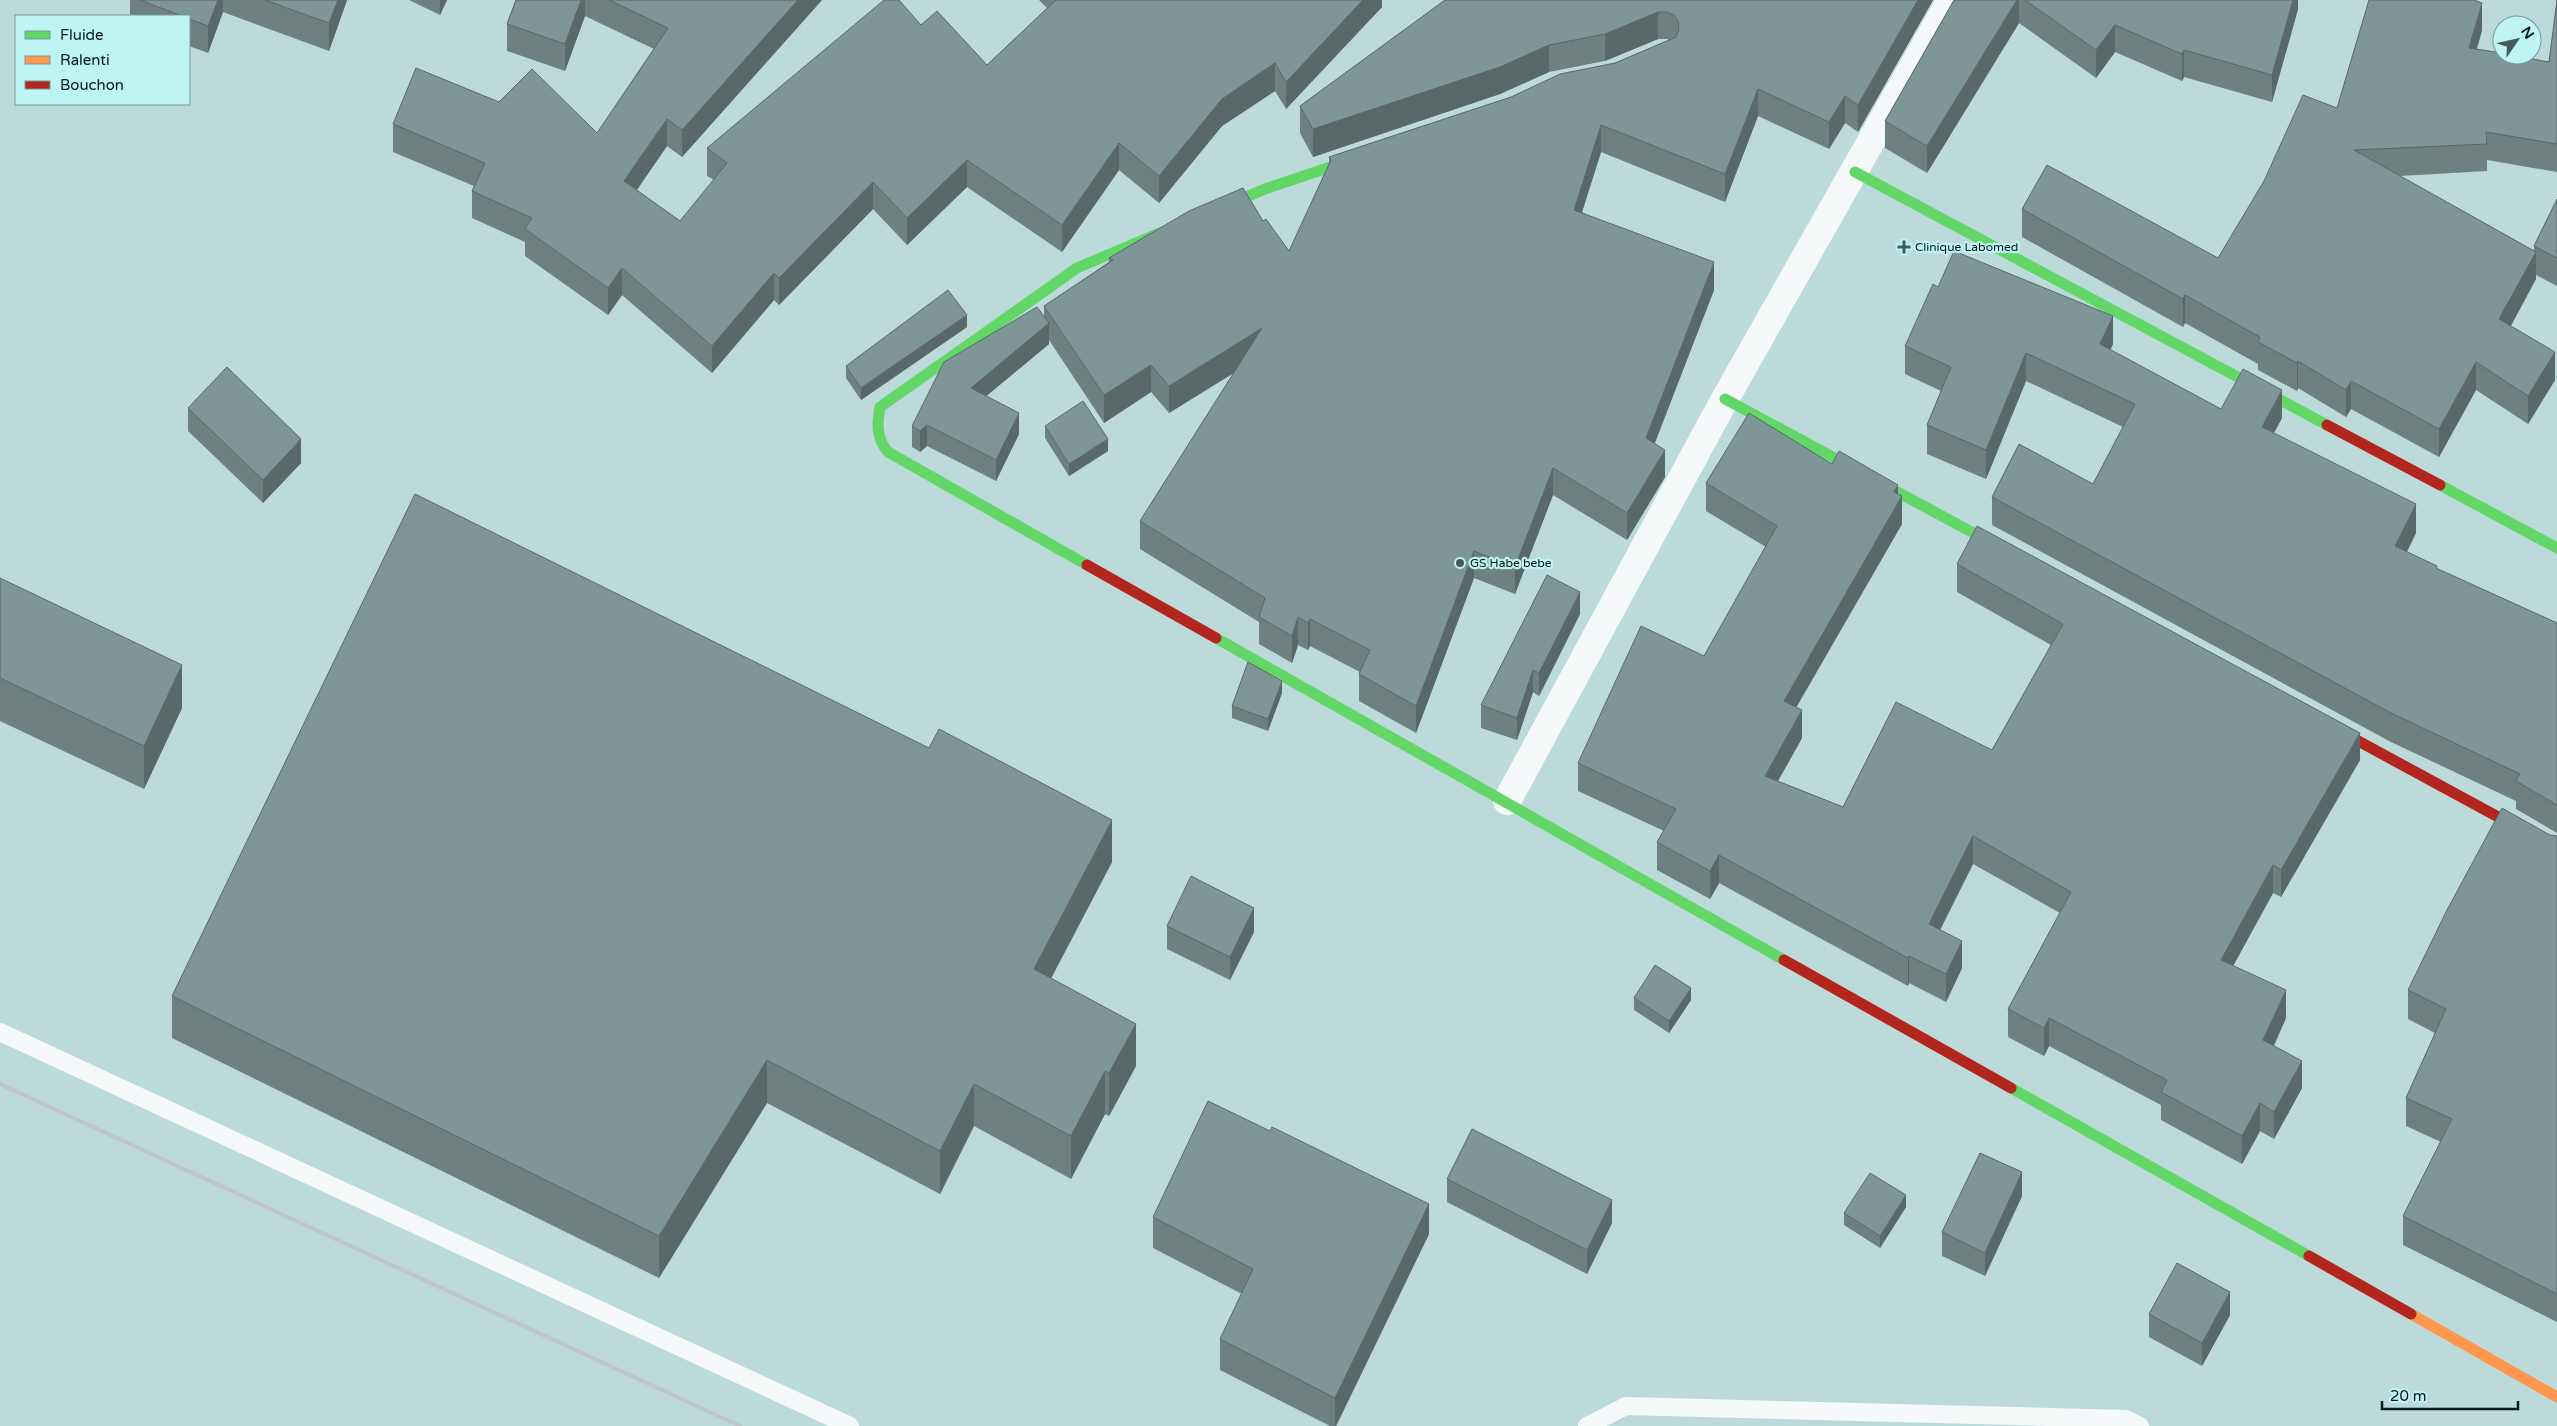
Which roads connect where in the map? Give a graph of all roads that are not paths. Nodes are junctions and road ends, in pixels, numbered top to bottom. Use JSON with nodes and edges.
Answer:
{"nodes":[{"id":1,"x":1951,"y":0,"type":"edge"},
{"id":2,"x":1374,"y":152,"type":"edge"},
{"id":3,"x":1855,"y":172,"type":"junction"},
{"id":4,"x":1202,"y":216,"type":"edge"},
{"id":5,"x":1175,"y":227,"type":"edge"},
{"id":6,"x":1725,"y":399,"type":"junction"},
{"id":7,"x":2557,"y":548,"type":"edge"},
{"id":8,"x":2014,"y":555,"type":"edge"},
{"id":9,"x":2312,"y":716,"type":"edge"},
{"id":10,"x":1507,"y":801,"type":"junction"},
{"id":11,"x":2557,"y":849,"type":"edge"},
{"id":12,"x":0,"y":1032,"type":"edge"},
{"id":13,"x":2557,"y":1397,"type":"edge"},
{"id":14,"x":850,"y":1426,"type":"edge"},
{"id":15,"x":1587,"y":1426,"type":"edge"},
{"id":16,"x":2140,"y":1426,"type":"edge"}],
"edges":[{"from":1,"to":3,"type":"street"},
{"from":2,"to":4,"type":"street"},
{"from":3,"to":6,"type":"street"},
{"from":3,"to":7,"type":"street"},
{"from":5,"to":10,"type":"street"},
{"from":6,"to":8,"type":"street"},
{"from":6,"to":10,"type":"street"},
{"from":9,"to":11,"type":"street"},
{"from":10,"to":13,"type":"street"},
{"from":12,"to":14,"type":"lane"},
{"from":15,"to":16,"type":"lane"}]}
